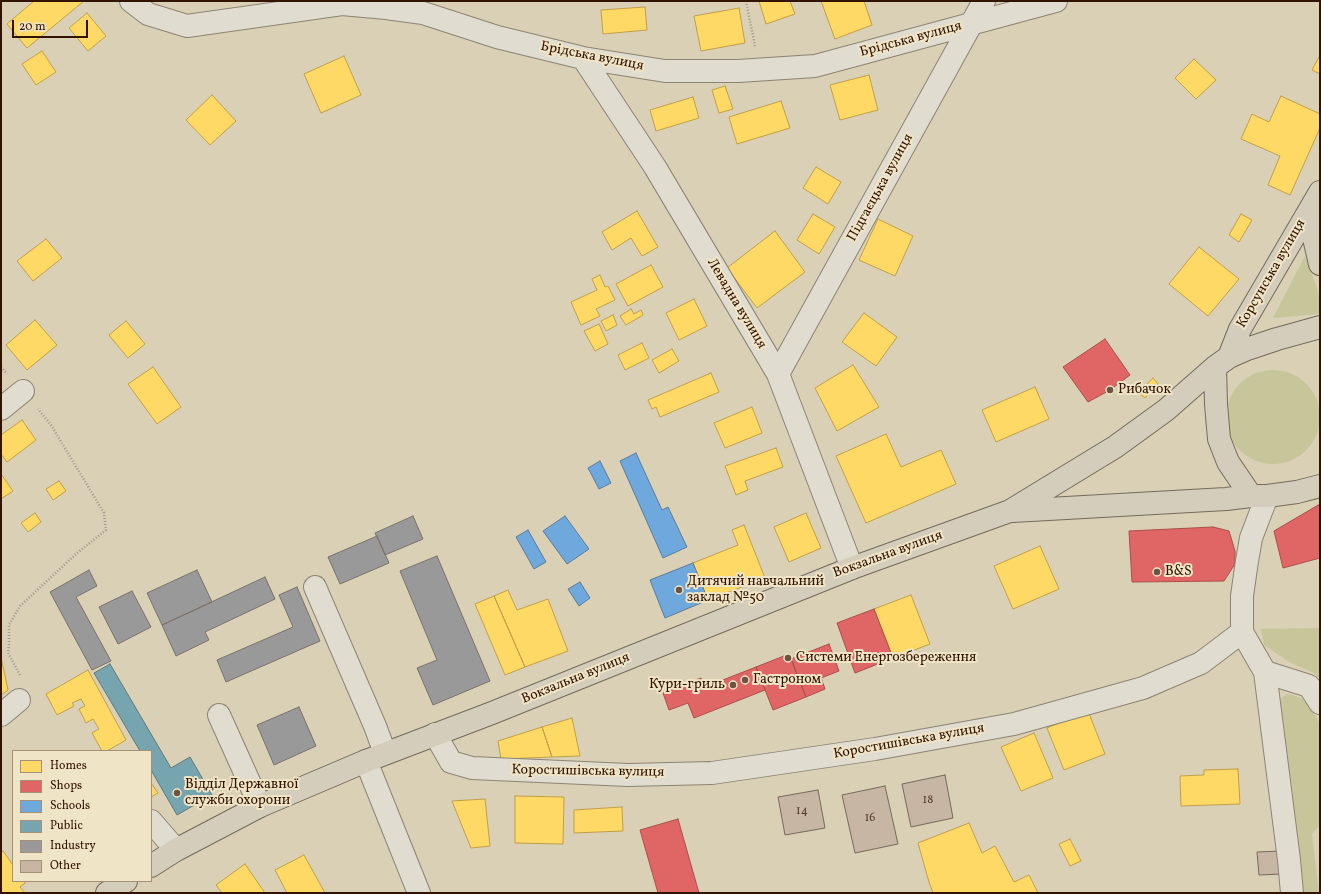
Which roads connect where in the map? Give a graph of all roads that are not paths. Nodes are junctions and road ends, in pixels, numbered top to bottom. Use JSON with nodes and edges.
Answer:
{"nodes":[{"id":1,"x":131,"y":1,"type":"edge"},
{"id":2,"x":984,"y":1,"type":"edge"},
{"id":3,"x":1056,"y":1,"type":"edge"},
{"id":4,"x":348,"y":3,"type":"edge"},
{"id":5,"x":972,"y":24,"type":"junction"},
{"id":6,"x":583,"y":58,"type":"junction"},
{"id":7,"x":1320,"y":192,"type":"edge"},
{"id":8,"x":1320,"y":199,"type":"edge"},
{"id":9,"x":1320,"y":264,"type":"edge"},
{"id":10,"x":1320,"y":327,"type":"edge"},
{"id":11,"x":1222,"y":362,"type":"junction"},
{"id":12,"x":778,"y":374,"type":"junction"},
{"id":13,"x":23,"y":391,"type":"road end"},
{"id":14,"x":1,"y":409,"type":"edge"},
{"id":15,"x":1320,"y":486,"type":"edge"},
{"id":16,"x":1259,"y":496,"type":"junction"},
{"id":17,"x":1010,"y":511,"type":"junction"},
{"id":18,"x":852,"y":568,"type":"junction"},
{"id":19,"x":315,"y":587,"type":"dead end"},
{"id":20,"x":1242,"y":632,"type":"junction"},
{"id":21,"x":1265,"y":672,"type":"junction"},
{"id":22,"x":19,"y":700,"type":"road end"},
{"id":23,"x":1320,"y":704,"type":"edge"},
{"id":24,"x":1,"y":715,"type":"edge"},
{"id":25,"x":219,"y":715,"type":"dead end"},
{"id":26,"x":435,"y":734,"type":"junction"},
{"id":27,"x":385,"y":752,"type":"junction"},
{"id":28,"x":366,"y":761,"type":"junction"},
{"id":29,"x":260,"y":806,"type":"junction"},
{"id":30,"x":152,"y":822,"type":"edge"},
{"id":31,"x":176,"y":850,"type":"junction"},
{"id":32,"x":152,"y":865,"type":"edge"},
{"id":33,"x":419,"y":893,"type":"edge"},
{"id":34,"x":1292,"y":893,"type":"edge"}],
"edges":[{"from":1,"to":4,"type":"street","name":"Брідська вулиця"},
{"from":2,"to":5,"type":"street","name":"Підгаєцька вулиця"},
{"from":3,"to":5,"type":"street","name":"Брідська вулиця"},
{"from":4,"to":6,"type":"street","name":"Брідська вулиця"},
{"from":5,"to":6,"type":"street","name":"Брідська вулиця"},
{"from":5,"to":12,"type":"street","name":"Підгаєцька вулиця"},
{"from":6,"to":12,"type":"street","name":"Левадна вулиця"},
{"from":7,"to":11,"type":"main road","name":"Корсунська вулиця"},
{"from":8,"to":9,"type":"main road","name":"Корсунська вулиця"},
{"from":10,"to":11,"type":"main road"},
{"from":11,"to":16,"type":"main road"},
{"from":11,"to":17,"type":"main road","name":"Вокзальна вулиця"},
{"from":12,"to":18,"type":"street","name":"Левадна вулиця"},
{"from":13,"to":14,"type":"street"},
{"from":15,"to":16,"type":"main road","name":"Вокзальна вулиця"},
{"from":16,"to":17,"type":"main road","name":"Вокзальна вулиця"},
{"from":16,"to":20,"type":"street"},
{"from":17,"to":18,"type":"main road","name":"Вокзальна вулиця"},
{"from":18,"to":26,"type":"main road","name":"Вокзальна вулиця"},
{"from":19,"to":27,"type":"street"},
{"from":20,"to":21,"type":"street"},
{"from":20,"to":26,"type":"street","name":"Коростишівська вулиця"},
{"from":21,"to":23,"type":"street"},
{"from":21,"to":34,"type":"street"},
{"from":22,"to":24,"type":"street"},
{"from":25,"to":29,"type":"street"},
{"from":26,"to":27,"type":"main road","name":"Вокзальна вулиця"},
{"from":27,"to":28,"type":"main road","name":"Вокзальна вулиця"},
{"from":28,"to":29,"type":"main road","name":"Вокзальна вулиця"},
{"from":28,"to":33,"type":"street"},
{"from":29,"to":31,"type":"main road","name":"Вокзальна вулиця"},
{"from":30,"to":31,"type":"street"},
{"from":31,"to":32,"type":"main road","name":"Вокзальна вулиця"}]}
